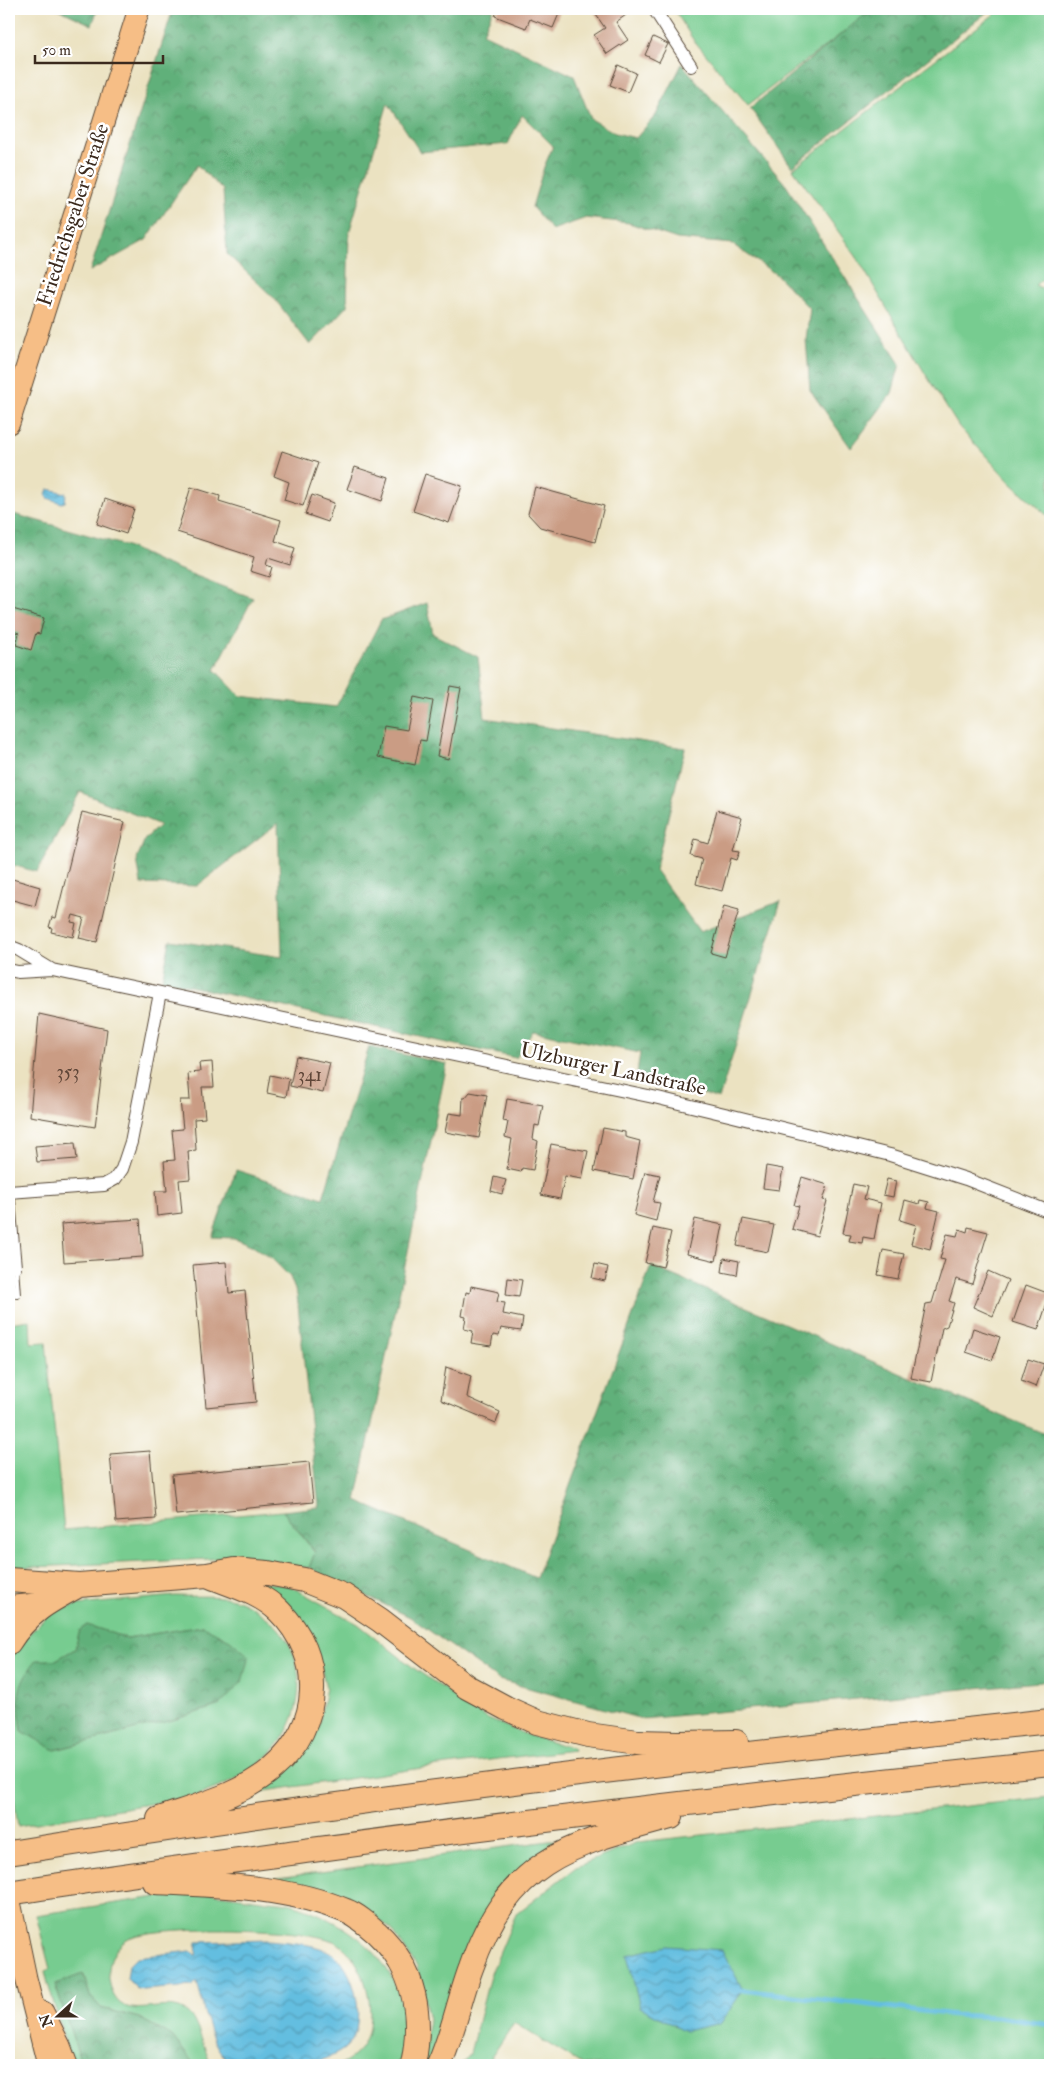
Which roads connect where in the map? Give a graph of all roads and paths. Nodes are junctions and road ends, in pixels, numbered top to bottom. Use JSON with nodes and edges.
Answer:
{"nodes":[{"id":1,"x":139,"y":9,"type":"edge"},
{"id":2,"x":654,"y":9,"type":"edge"},
{"id":3,"x":691,"y":66,"type":"dead end"},
{"id":4,"x":9,"y":423,"type":"edge"},
{"id":5,"x":9,"y":946,"type":"edge"},
{"id":6,"x":52,"y":970,"type":"junction"},
{"id":7,"x":12,"y":972,"type":"edge"},
{"id":8,"x":160,"y":993,"type":"junction"},
{"id":9,"x":9,"y":1192,"type":"edge"},
{"id":10,"x":9,"y":1200,"type":"edge"},
{"id":11,"x":1050,"y":1212,"type":"edge"},
{"id":12,"x":15,"y":1267,"type":"joint"},
{"id":13,"x":17,"y":1295,"type":"dead end"},
{"id":14,"x":207,"y":1575,"type":"junction"},
{"id":15,"x":9,"y":1580,"type":"edge"},
{"id":16,"x":79,"y":1585,"type":"junction"},
{"id":17,"x":42,"y":1606,"type":"junction"},
{"id":18,"x":9,"y":1608,"type":"edge"},
{"id":19,"x":9,"y":1642,"type":"edge"},
{"id":20,"x":1050,"y":1721,"type":"edge"},
{"id":21,"x":792,"y":1749,"type":"junction"},
{"id":22,"x":1050,"y":1763,"type":"edge"},
{"id":23,"x":749,"y":1795,"type":"junction"},
{"id":24,"x":110,"y":1837,"type":"junction"},
{"id":25,"x":9,"y":1853,"type":"edge"},
{"id":26,"x":94,"y":1880,"type":"junction"},
{"id":27,"x":9,"y":1895,"type":"edge"},
{"id":28,"x":26,"y":1977,"type":"junction"},
{"id":29,"x":48,"y":2065,"type":"edge"},
{"id":30,"x":67,"y":2065,"type":"edge"},
{"id":31,"x":413,"y":2065,"type":"edge"},
{"id":32,"x":439,"y":2065,"type":"edge"}],
"edges":[{"from":1,"to":4,"type":"main road","name":"Friedrichsgaber Straße"},
{"from":2,"to":3,"type":"street"},
{"from":5,"to":6,"type":"street","name":"Ulzburger Landstraße"},
{"from":6,"to":7,"type":"street","name":"Ulzburger Landstraße"},
{"from":6,"to":8,"type":"street","name":"Ulzburger Landstraße"},
{"from":8,"to":9,"type":"street"},
{"from":8,"to":11,"type":"street","name":"Ulzburger Landstraße"},
{"from":10,"to":12,"type":"street"},
{"from":12,"to":13,"type":"lane"},
{"from":14,"to":16,"type":"highway"},
{"from":14,"to":21,"type":"highway"},
{"from":14,"to":24,"type":"highway"},
{"from":15,"to":16,"type":"highway"},
{"from":16,"to":17,"type":"highway"},
{"from":17,"to":18,"type":"highway"},
{"from":17,"to":19,"type":"highway"},
{"from":20,"to":21,"type":"highway"},
{"from":21,"to":24,"type":"highway"},
{"from":22,"to":23,"type":"highway"},
{"from":23,"to":26,"type":"highway"},
{"from":23,"to":32,"type":"highway"},
{"from":24,"to":25,"type":"highway"},
{"from":26,"to":27,"type":"highway"},
{"from":26,"to":31,"type":"highway"},
{"from":27,"to":28,"type":"main road"},
{"from":28,"to":29,"type":"main road"},
{"from":28,"to":30,"type":"main road"}]}
